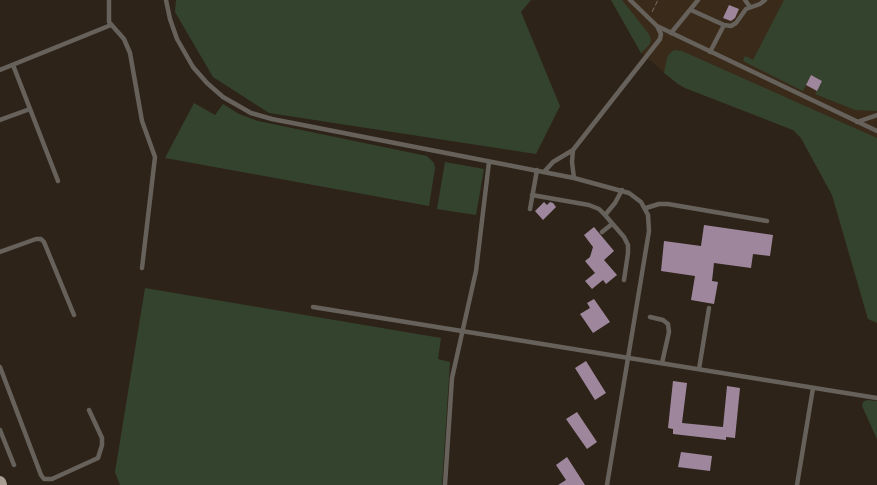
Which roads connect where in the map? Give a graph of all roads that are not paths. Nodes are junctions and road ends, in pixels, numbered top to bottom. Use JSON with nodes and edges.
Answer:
{"nodes":[{"id":1,"x":109,"y":0,"type":"edge"},
{"id":2,"x":166,"y":0,"type":"edge"},
{"id":3,"x":630,"y":0,"type":"edge"},
{"id":4,"x":698,"y":0,"type":"edge"},
{"id":5,"x":745,"y":0,"type":"edge"},
{"id":6,"x":765,"y":0,"type":"edge"},
{"id":7,"x":750,"y":7,"type":"junction"},
{"id":8,"x":691,"y":10,"type":"junction"},
{"id":9,"x":112,"y":25,"type":"junction"},
{"id":10,"x":724,"y":25,"type":"junction"},
{"id":11,"x":657,"y":26,"type":"junction"},
{"id":12,"x":671,"y":33,"type":"junction"},
{"id":13,"x":710,"y":52,"type":"junction"},
{"id":14,"x":13,"y":65,"type":"junction"},
{"id":15,"x":0,"y":70,"type":"edge"},
{"id":16,"x":30,"y":109,"type":"junction"},
{"id":17,"x":877,"y":116,"type":"edge"},
{"id":18,"x":0,"y":120,"type":"edge"},
{"id":19,"x":857,"y":122,"type":"junction"},
{"id":20,"x":877,"y":131,"type":"edge"},
{"id":21,"x":573,"y":150,"type":"junction"},
{"id":22,"x":489,"y":162,"type":"junction"},
{"id":23,"x":537,"y":170,"type":"junction"},
{"id":24,"x":544,"y":172,"type":"junction"},
{"id":25,"x":574,"y":178,"type":"junction"},
{"id":26,"x":58,"y":181,"type":"dead end"},
{"id":27,"x":622,"y":190,"type":"junction"},
{"id":28,"x":532,"y":195,"type":"junction"},
{"id":29,"x":646,"y":208,"type":"junction"},
{"id":30,"x":530,"y":209,"type":"dead end"},
{"id":31,"x":605,"y":214,"type":"junction"},
{"id":32,"x":768,"y":221,"type":"dead end"},
{"id":33,"x":612,"y":224,"type":"junction"},
{"id":34,"x":602,"y":232,"type":"dead end"},
{"id":35,"x":0,"y":252,"type":"edge"},
{"id":36,"x":142,"y":268,"type":"dead end"},
{"id":37,"x":624,"y":280,"type":"dead end"},
{"id":38,"x":313,"y":307,"type":"dead end"},
{"id":39,"x":709,"y":308,"type":"dead end"},
{"id":40,"x":74,"y":315,"type":"dead end"},
{"id":41,"x":650,"y":317,"type":"dead end"},
{"id":42,"x":464,"y":331,"type":"junction"},
{"id":43,"x":628,"y":357,"type":"junction"},
{"id":44,"x":662,"y":363,"type":"junction"},
{"id":45,"x":0,"y":367,"type":"edge"},
{"id":46,"x":699,"y":369,"type":"junction"},
{"id":47,"x":813,"y":388,"type":"junction"},
{"id":48,"x":877,"y":398,"type":"edge"},
{"id":49,"x":89,"y":410,"type":"dead end"},
{"id":50,"x":0,"y":430,"type":"edge"},
{"id":51,"x":14,"y":465,"type":"dead end"},
{"id":52,"x":445,"y":485,"type":"edge"},
{"id":53,"x":607,"y":485,"type":"edge"},
{"id":54,"x":797,"y":485,"type":"edge"}],
"edges":[{"from":1,"to":9,"type":"lane"},
{"from":2,"to":22,"type":"lane"},
{"from":3,"to":11,"type":"lane"},
{"from":4,"to":8,"type":"lane"},
{"from":5,"to":7,"type":"lane"},
{"from":6,"to":7,"type":"lane"},
{"from":7,"to":10,"type":"lane"},
{"from":8,"to":10,"type":"lane"},
{"from":8,"to":12,"type":"lane"},
{"from":9,"to":14,"type":"lane"},
{"from":9,"to":36,"type":"lane"},
{"from":10,"to":13,"type":"lane"},
{"from":11,"to":12,"type":"lane"},
{"from":11,"to":21,"type":"lane"},
{"from":12,"to":13,"type":"lane"},
{"from":13,"to":19,"type":"lane"},
{"from":14,"to":15,"type":"lane"},
{"from":14,"to":16,"type":"lane"},
{"from":16,"to":18,"type":"lane"},
{"from":16,"to":26,"type":"lane"},
{"from":17,"to":19,"type":"lane"},
{"from":19,"to":20,"type":"lane"},
{"from":21,"to":24,"type":"lane"},
{"from":21,"to":25,"type":"lane"},
{"from":22,"to":23,"type":"lane"},
{"from":22,"to":42,"type":"lane"},
{"from":23,"to":24,"type":"lane"},
{"from":23,"to":28,"type":"lane"},
{"from":24,"to":25,"type":"lane"},
{"from":25,"to":27,"type":"lane"},
{"from":27,"to":29,"type":"lane"},
{"from":27,"to":31,"type":"lane"},
{"from":28,"to":30,"type":"lane"},
{"from":28,"to":31,"type":"lane"},
{"from":29,"to":32,"type":"lane"},
{"from":29,"to":43,"type":"lane"},
{"from":31,"to":33,"type":"lane"},
{"from":33,"to":34,"type":"lane"},
{"from":33,"to":37,"type":"lane"},
{"from":35,"to":40,"type":"lane"},
{"from":38,"to":42,"type":"lane"},
{"from":39,"to":46,"type":"lane"},
{"from":41,"to":44,"type":"lane"},
{"from":42,"to":43,"type":"lane"},
{"from":42,"to":52,"type":"lane"},
{"from":43,"to":44,"type":"lane"},
{"from":43,"to":53,"type":"lane"},
{"from":44,"to":46,"type":"lane"},
{"from":45,"to":49,"type":"lane"},
{"from":46,"to":47,"type":"lane"},
{"from":47,"to":48,"type":"lane"},
{"from":47,"to":54,"type":"lane"},
{"from":50,"to":51,"type":"lane"}]}
